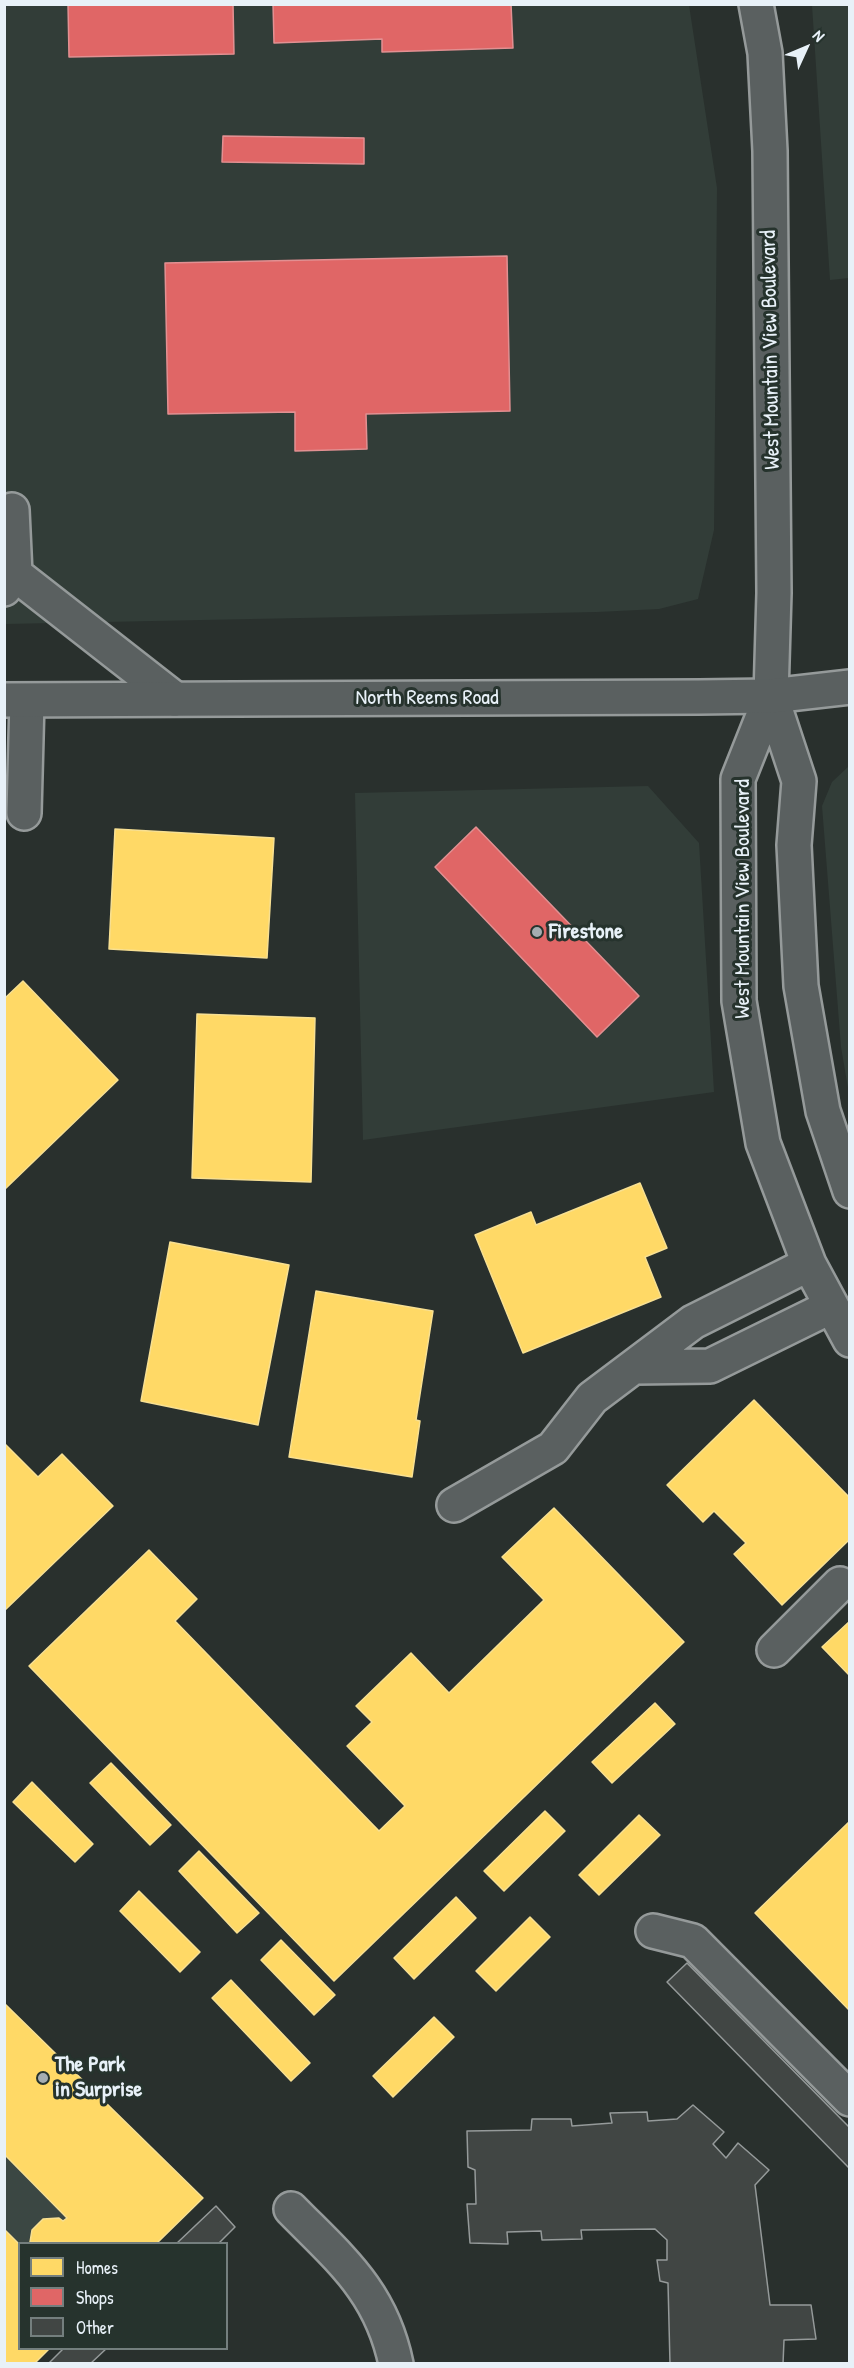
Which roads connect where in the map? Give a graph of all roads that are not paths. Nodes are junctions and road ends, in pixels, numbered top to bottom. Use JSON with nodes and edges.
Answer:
{"nodes":[{"id":1,"x":756,"y":4,"type":"edge"},
{"id":2,"x":12,"y":510,"type":"dead end"},
{"id":3,"x":10,"y":582,"type":"edge"},
{"id":4,"x":849,"y":687,"type":"edge"},
{"id":5,"x":771,"y":696,"type":"junction"},
{"id":6,"x":175,"y":699,"type":"junction"},
{"id":7,"x":16,"y":700,"type":"edge"},
{"id":8,"x":24,"y":813,"type":"dead end"},
{"id":9,"x":849,"y":1191,"type":"edge"},
{"id":10,"x":809,"y":1264,"type":"junction"},
{"id":11,"x":830,"y":1307,"type":"junction"},
{"id":12,"x":849,"y":1340,"type":"edge"},
{"id":13,"x":635,"y":1367,"type":"junction"},
{"id":14,"x":454,"y":1505,"type":"dead end"},
{"id":15,"x":840,"y":1584,"type":"dead end"},
{"id":16,"x":774,"y":1650,"type":"dead end"},
{"id":17,"x":654,"y":1931,"type":"dead end"},
{"id":18,"x":849,"y":2099,"type":"edge"},
{"id":19,"x":291,"y":2209,"type":"dead end"},
{"id":20,"x":396,"y":2364,"type":"edge"}],
"edges":[{"from":1,"to":5,"type":"street","name":"West Mountain View Boulevard"},
{"from":2,"to":3,"type":"street"},
{"from":3,"to":6,"type":"street"},
{"from":4,"to":5,"type":"street","name":"North Reems Road"},
{"from":5,"to":6,"type":"street","name":"North Reems Road"},
{"from":5,"to":9,"type":"street","name":"West Mountain View Boulevard"},
{"from":5,"to":10,"type":"street","name":"West Mountain View Boulevard"},
{"from":6,"to":7,"type":"street","name":"North Reems Road"},
{"from":7,"to":8,"type":"street"},
{"from":10,"to":11,"type":"street","name":"West Mountain View Boulevard"},
{"from":10,"to":13,"type":"street"},
{"from":11,"to":12,"type":"street","name":"West Mountain View Boulevard"},
{"from":11,"to":13,"type":"street"},
{"from":13,"to":14,"type":"street"},
{"from":15,"to":16,"type":"street"},
{"from":17,"to":18,"type":"street"},
{"from":19,"to":20,"type":"street"}]}
